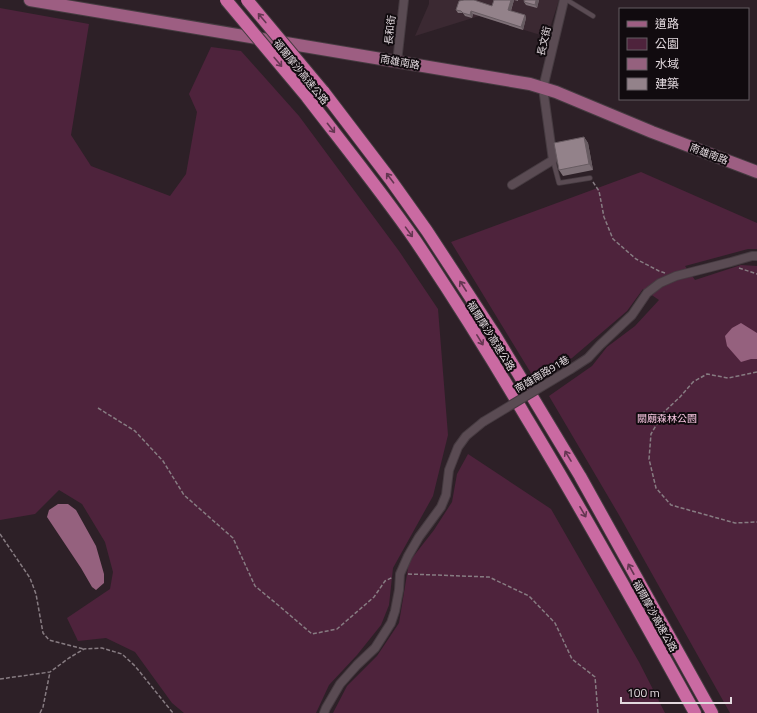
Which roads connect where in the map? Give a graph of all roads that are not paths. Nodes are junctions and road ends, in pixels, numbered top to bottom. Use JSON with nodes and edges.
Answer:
{"nodes":[{"id":1,"x":30,"y":0,"type":"edge"},
{"id":2,"x":226,"y":0,"type":"edge"},
{"id":3,"x":247,"y":0,"type":"edge"},
{"id":4,"x":404,"y":0,"type":"edge"},
{"id":5,"x":565,"y":0,"type":"edge"},
{"id":6,"x":593,"y":16,"type":"dead end"},
{"id":7,"x":397,"y":62,"type":"junction"},
{"id":8,"x":543,"y":88,"type":"junction"},
{"id":9,"x":553,"y":160,"type":"junction"},
{"id":10,"x":757,"y":172,"type":"edge"},
{"id":11,"x":590,"y":178,"type":"road end"},
{"id":12,"x":512,"y":185,"type":"dead end"},
{"id":13,"x":757,"y":256,"type":"edge"},
{"id":14,"x":675,"y":648,"type":"junction"},
{"id":15,"x":324,"y":713,"type":"edge"},
{"id":16,"x":695,"y":713,"type":"edge"},
{"id":17,"x":712,"y":713,"type":"edge"},
{"id":18,"x":721,"y":713,"type":"edge"}],
"edges":[{"from":1,"to":7,"type":"main road","name":"南雄南路"},
{"from":2,"to":16,"type":"highway","name":"福爾摩沙高速公路","one_way":true,"bridge":true},
{"from":14,"to":3,"type":"highway","name":"福爾摩沙高速公路","one_way":true,"bridge":true},
{"from":4,"to":7,"type":"street","name":"長和街"},
{"from":5,"to":6,"type":"lane"},
{"from":5,"to":8,"type":"street","name":"長文街"},
{"from":7,"to":8,"type":"main road","name":"南雄南路"},
{"from":8,"to":9,"type":"street"},
{"from":8,"to":10,"type":"main road","name":"南雄南路"},
{"from":9,"to":11,"type":"lane"},
{"from":9,"to":12,"type":"street"},
{"from":13,"to":15,"type":"street","name":"南雄南路91巷","bridge":true},
{"from":14,"to":17,"type":"highway","name":"福爾摩沙高速公路"},
{"from":14,"to":18,"type":"highway"}]}
